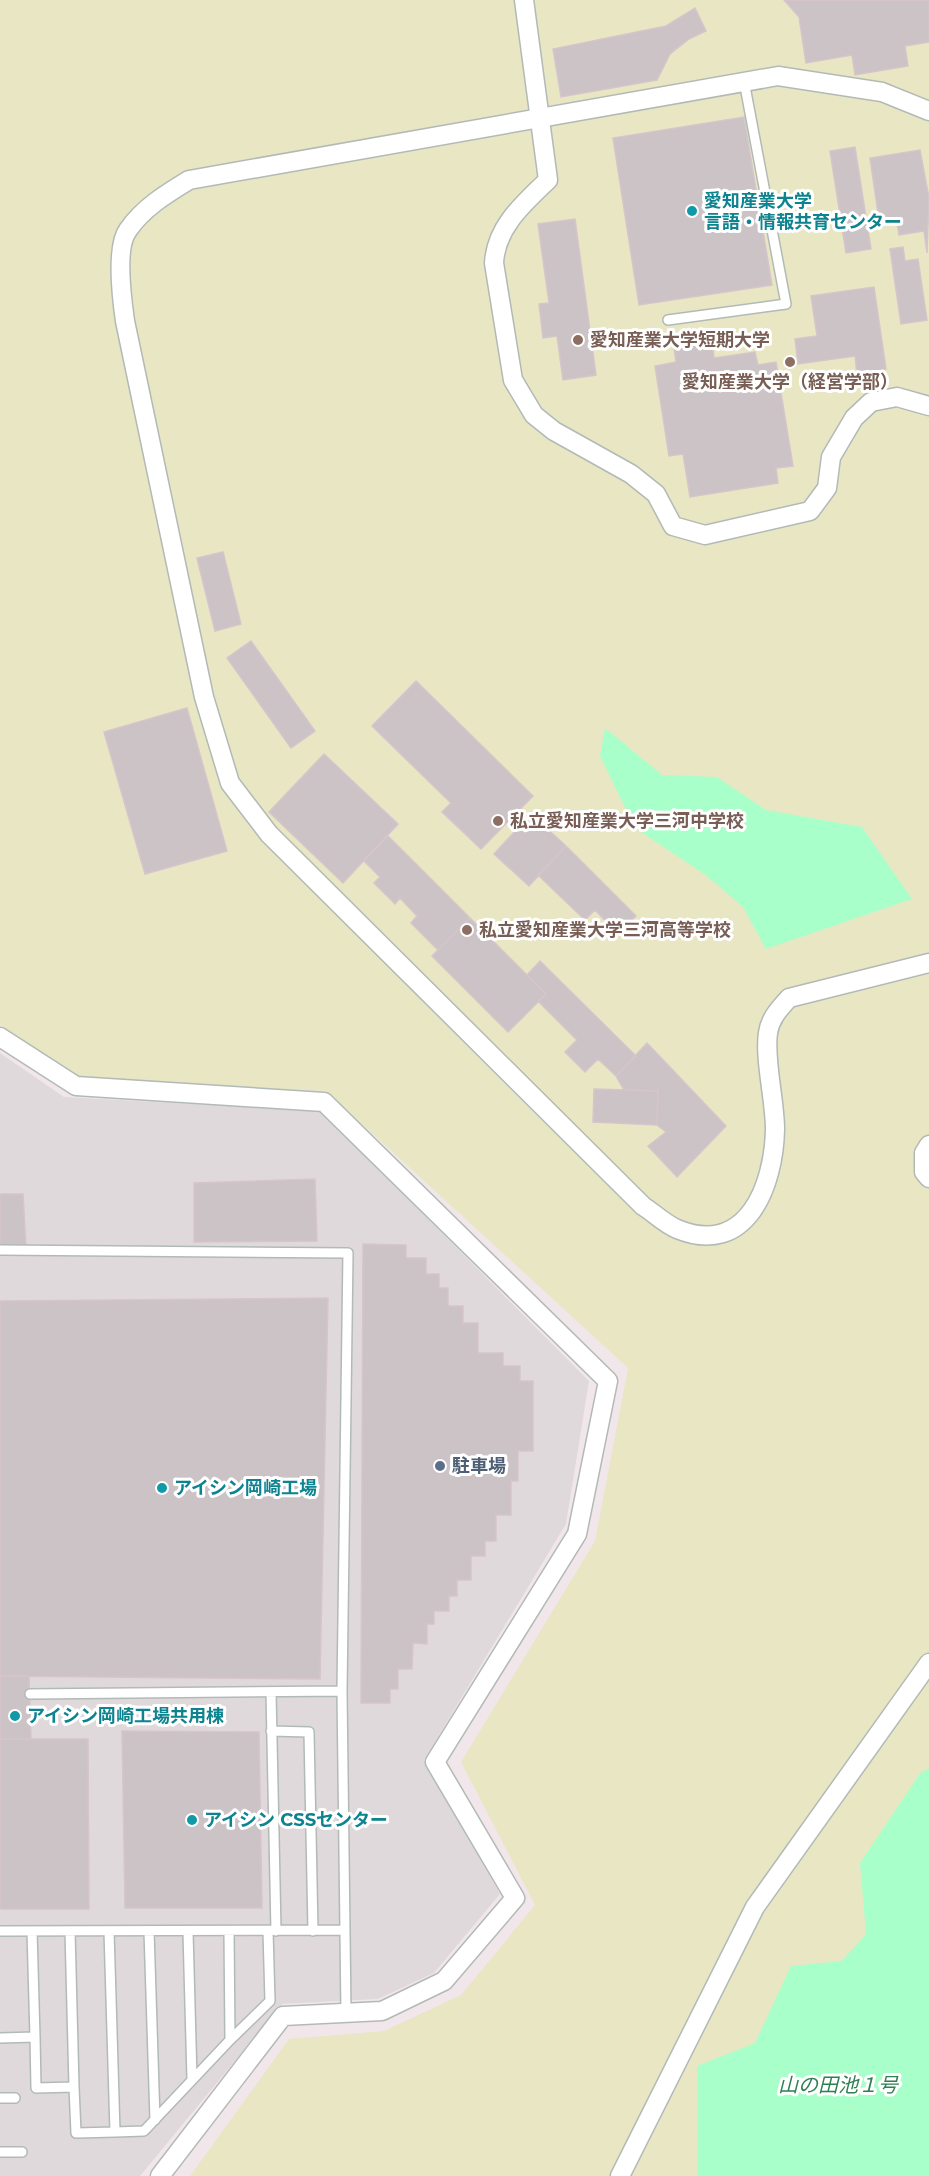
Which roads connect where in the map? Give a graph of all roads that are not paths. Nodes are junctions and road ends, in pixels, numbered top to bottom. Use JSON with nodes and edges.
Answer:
{"nodes":[{"id":1,"x":524,"y":0,"type":"edge"},
{"id":2,"x":744,"y":81,"type":"junction"},
{"id":3,"x":929,"y":111,"type":"edge"},
{"id":4,"x":542,"y":119,"type":"junction"},
{"id":5,"x":668,"y":320,"type":"dead end"},
{"id":6,"x":929,"y":406,"type":"edge"},
{"id":7,"x":929,"y":963,"type":"edge"},
{"id":8,"x":0,"y":1037,"type":"edge"},
{"id":9,"x":929,"y":1145,"type":"edge"},
{"id":10,"x":929,"y":1178,"type":"edge"},
{"id":11,"x":0,"y":1250,"type":"edge"},
{"id":12,"x":929,"y":1663,"type":"edge"},
{"id":13,"x":342,"y":1691,"type":"junction"},
{"id":14,"x":271,"y":1692,"type":"junction"},
{"id":15,"x":30,"y":1694,"type":"dead end"},
{"id":16,"x":271,"y":1731,"type":"junction"},
{"id":17,"x":313,"y":1930,"type":"junction"},
{"id":18,"x":345,"y":1930,"type":"junction"},
{"id":19,"x":0,"y":1931,"type":"edge"},
{"id":20,"x":32,"y":1931,"type":"junction"},
{"id":21,"x":70,"y":1931,"type":"junction"},
{"id":22,"x":109,"y":1931,"type":"junction"},
{"id":23,"x":149,"y":1931,"type":"junction"},
{"id":24,"x":229,"y":1931,"type":"junction"},
{"id":25,"x":272,"y":1931,"type":"junction"},
{"id":26,"x":188,"y":1932,"type":"junction"},
{"id":27,"x":346,"y":2013,"type":"junction"},
{"id":28,"x":0,"y":2037,"type":"edge"},
{"id":29,"x":35,"y":2037,"type":"junction"},
{"id":30,"x":230,"y":2040,"type":"junction"},
{"id":31,"x":192,"y":2079,"type":"junction"},
{"id":32,"x":74,"y":2087,"type":"junction"},
{"id":33,"x":0,"y":2098,"type":"edge"},
{"id":34,"x":15,"y":2098,"type":"dead end"},
{"id":35,"x":155,"y":2120,"type":"junction"},
{"id":36,"x":115,"y":2132,"type":"junction"},
{"id":37,"x":0,"y":2152,"type":"edge"},
{"id":38,"x":22,"y":2152,"type":"dead end"},
{"id":39,"x":160,"y":2176,"type":"edge"},
{"id":40,"x":620,"y":2176,"type":"edge"}],
"edges":[{"from":1,"to":4,"type":"street"},
{"from":2,"to":3,"type":"street"},
{"from":2,"to":4,"type":"street"},
{"from":2,"to":5,"type":"lane"},
{"from":4,"to":6,"type":"street"},
{"from":4,"to":7,"type":"street"},
{"from":8,"to":27,"type":"street"},
{"from":9,"to":10,"type":"street"},
{"from":11,"to":13,"type":"lane"},
{"from":12,"to":40,"type":"street"},
{"from":13,"to":14,"type":"lane"},
{"from":13,"to":18,"type":"lane"},
{"from":14,"to":15,"type":"lane"},
{"from":14,"to":16,"type":"lane"},
{"from":16,"to":17,"type":"lane"},
{"from":16,"to":25,"type":"lane"},
{"from":17,"to":18,"type":"lane"},
{"from":17,"to":25,"type":"lane"},
{"from":18,"to":27,"type":"lane"},
{"from":19,"to":20,"type":"lane"},
{"from":20,"to":21,"type":"lane"},
{"from":20,"to":29,"type":"lane"},
{"from":21,"to":22,"type":"lane"},
{"from":21,"to":32,"type":"lane"},
{"from":22,"to":23,"type":"lane"},
{"from":22,"to":36,"type":"lane"},
{"from":23,"to":26,"type":"lane"},
{"from":23,"to":35,"type":"lane"},
{"from":24,"to":25,"type":"lane"},
{"from":24,"to":26,"type":"lane"},
{"from":24,"to":30,"type":"lane"},
{"from":25,"to":30,"type":"lane"},
{"from":26,"to":31,"type":"lane"},
{"from":27,"to":39,"type":"street"},
{"from":28,"to":29,"type":"lane"},
{"from":29,"to":32,"type":"lane"},
{"from":30,"to":31,"type":"lane"},
{"from":31,"to":35,"type":"lane"},
{"from":32,"to":36,"type":"lane"},
{"from":33,"to":34,"type":"lane"},
{"from":35,"to":36,"type":"lane"},
{"from":37,"to":38,"type":"lane"}]}
